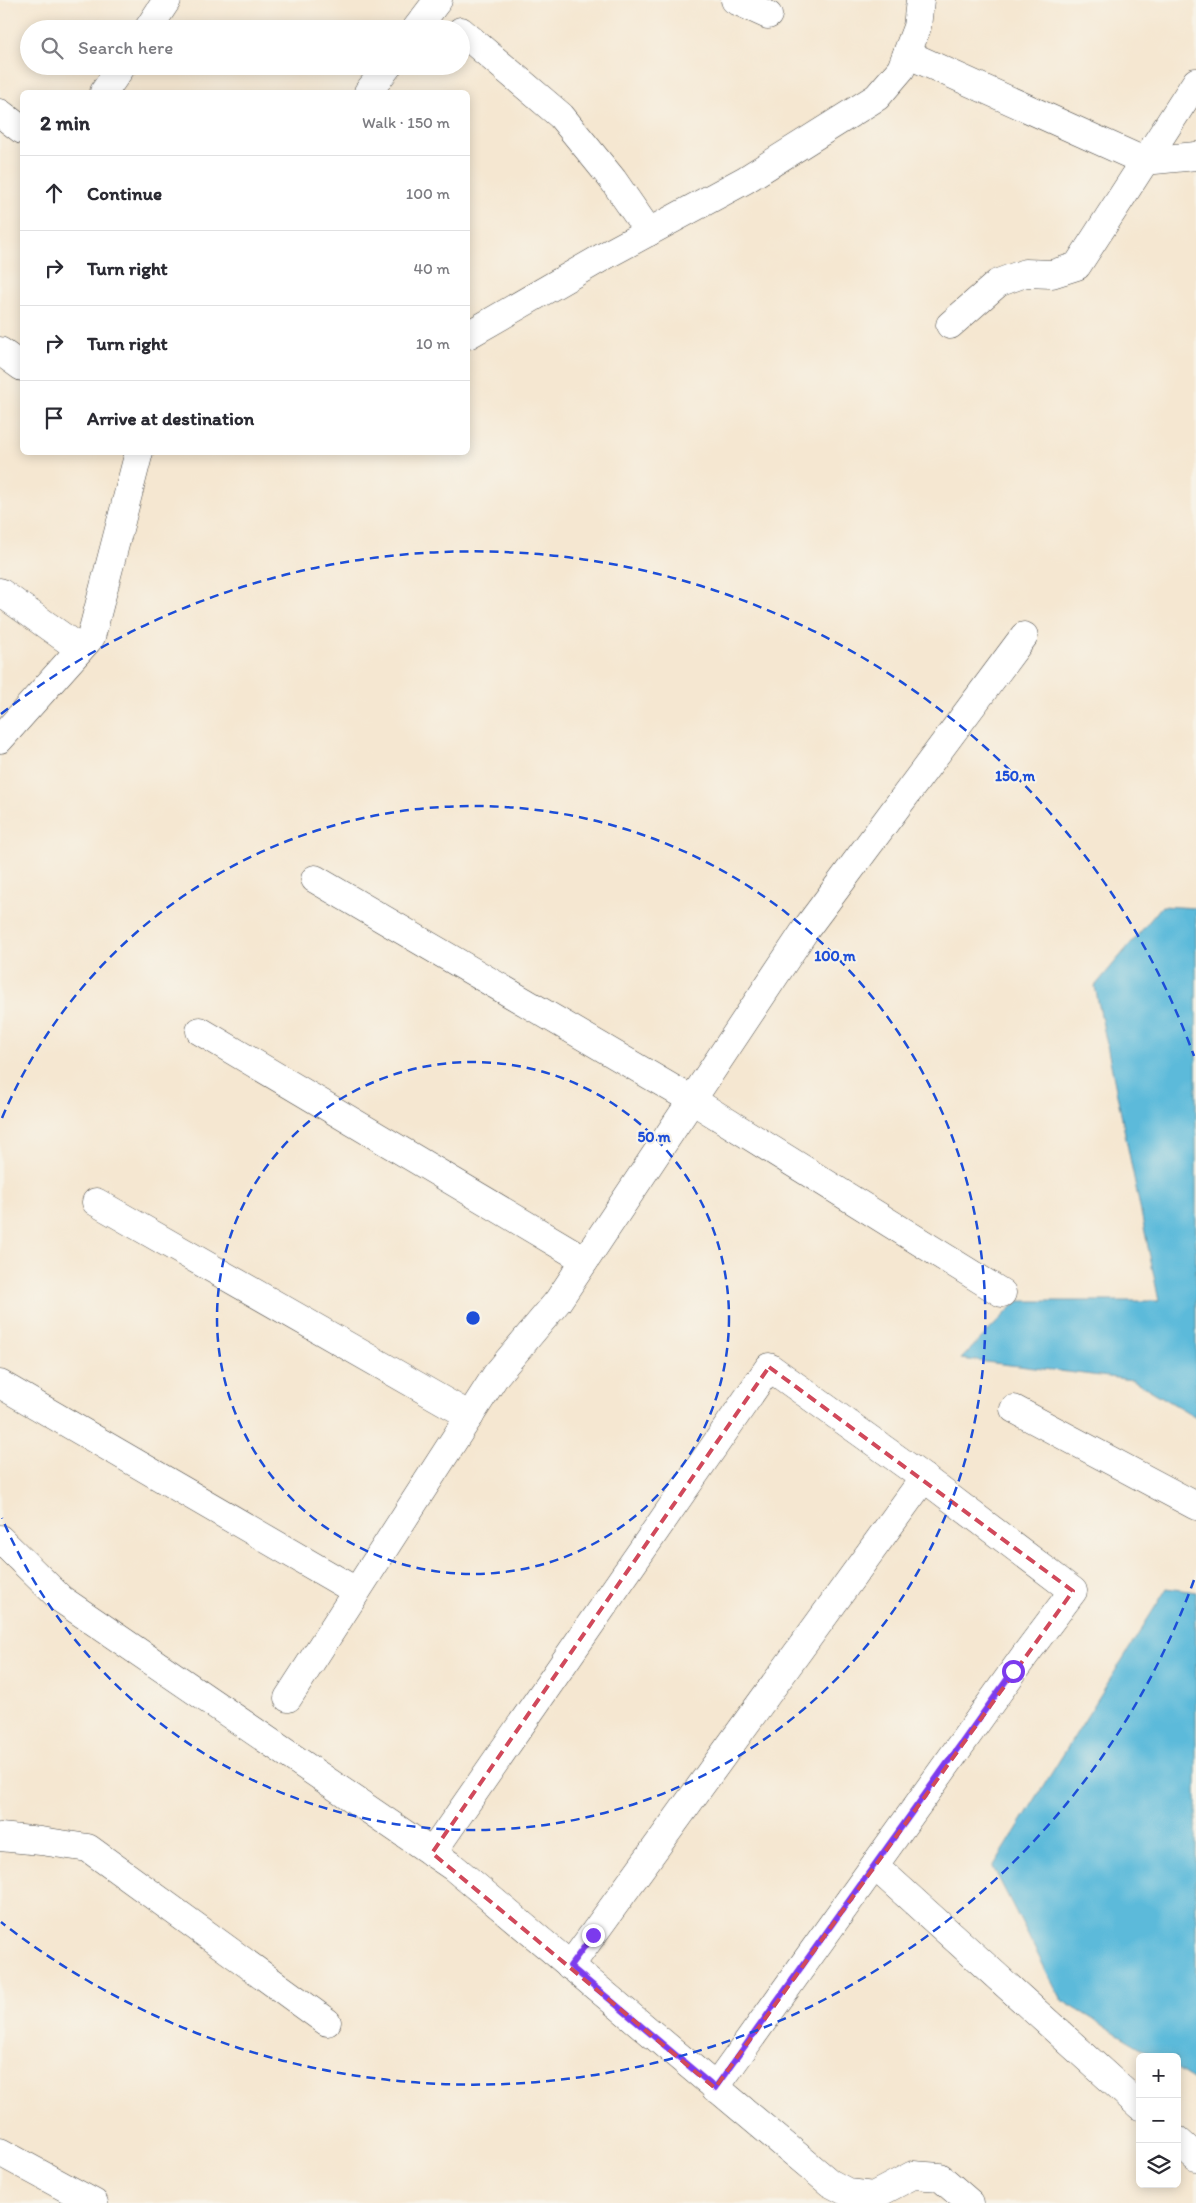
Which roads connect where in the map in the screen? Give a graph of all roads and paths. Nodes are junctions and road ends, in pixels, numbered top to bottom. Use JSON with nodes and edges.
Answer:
{"nodes":[{"id":1,"x":167,"y":0,"type":"edge"},
{"id":2,"x":735,"y":0,"type":"edge"},
{"id":3,"x":920,"y":0,"type":"edge"},
{"id":4,"x":435,"y":3,"type":"edge"},
{"id":5,"x":768,"y":15,"type":"dead end"},
{"id":6,"x":154,"y":20,"type":"edge"},
{"id":7,"x":423,"y":20,"type":"edge"},
{"id":8,"x":451,"y":20,"type":"edge"},
{"id":9,"x":470,"y":39,"type":"edge"},
{"id":10,"x":907,"y":54,"type":"junction"},
{"id":11,"x":116,"y":75,"type":"edge"},
{"id":12,"x":381,"y":75,"type":"edge"},
{"id":13,"x":1196,"y":82,"type":"edge"},
{"id":14,"x":105,"y":90,"type":"edge"},
{"id":15,"x":370,"y":90,"type":"edge"},
{"id":16,"x":0,"y":114,"type":"edge"},
{"id":17,"x":20,"y":129,"type":"edge"},
{"id":18,"x":1196,"y":156,"type":"edge"},
{"id":19,"x":1144,"y":162,"type":"junction"},
{"id":20,"x":649,"y":232,"type":"junction"},
{"id":21,"x":950,"y":325,"type":"dead end"},
{"id":22,"x":470,"y":333,"type":"edge"},
{"id":23,"x":0,"y":351,"type":"edge"},
{"id":24,"x":20,"y":366,"type":"edge"},
{"id":25,"x":138,"y":455,"type":"edge"},
{"id":26,"x":0,"y":592,"type":"edge"},
{"id":27,"x":1024,"y":636,"type":"dead end"},
{"id":28,"x":80,"y":649,"type":"junction"},
{"id":29,"x":0,"y":739,"type":"edge"},
{"id":30,"x":315,"y":879,"type":"dead end"},
{"id":31,"x":200,"y":1031,"type":"dead end"},
{"id":32,"x":692,"y":1100,"type":"junction"},
{"id":33,"x":96,"y":1202,"type":"dead end"},
{"id":34,"x":585,"y":1260,"type":"junction"},
{"id":35,"x":1002,"y":1294,"type":"dead end"},
{"id":36,"x":0,"y":1384,"type":"edge"},
{"id":37,"x":1014,"y":1409,"type":"dead end"},
{"id":38,"x":470,"y":1416,"type":"junction"},
{"id":39,"x":924,"y":1478,"type":"junction"},
{"id":40,"x":1196,"y":1506,"type":"edge"},
{"id":41,"x":0,"y":1539,"type":"edge"},
{"id":42,"x":356,"y":1591,"type":"junction"},
{"id":43,"x":288,"y":1698,"type":"dead end"},
{"id":44,"x":0,"y":1838,"type":"edge"},
{"id":45,"x":432,"y":1853,"type":"junction"},
{"id":46,"x":875,"y":1866,"type":"junction"},
{"id":47,"x":570,"y":1966,"type":"junction"},
{"id":48,"x":328,"y":2022,"type":"dead end"},
{"id":49,"x":715,"y":2088,"type":"junction"},
{"id":50,"x":1136,"y":2102,"type":"edge"},
{"id":51,"x":1180,"y":2143,"type":"edge"},
{"id":52,"x":0,"y":2152,"type":"edge"},
{"id":53,"x":1196,"y":2157,"type":"edge"},
{"id":54,"x":94,"y":2203,"type":"edge"},
{"id":55,"x":970,"y":2203,"type":"edge"}],
"edges":[{"from":1,"to":6,"type":"street"},
{"from":2,"to":5,"type":"street"},
{"from":3,"to":10,"type":"street"},
{"from":4,"to":7,"type":"street"},
{"from":4,"to":8,"type":"street"},
{"from":9,"to":20,"type":"street"},
{"from":10,"to":19,"type":"street"},
{"from":10,"to":20,"type":"street"},
{"from":11,"to":14,"type":"street"},
{"from":12,"to":15,"type":"street"},
{"from":13,"to":19,"type":"street"},
{"from":16,"to":17,"type":"street"},
{"from":18,"to":19,"type":"street"},
{"from":19,"to":21,"type":"street"},
{"from":20,"to":22,"type":"street"},
{"from":23,"to":24,"type":"street"},
{"from":25,"to":28,"type":"street"},
{"from":26,"to":28,"type":"street"},
{"from":27,"to":32,"type":"street"},
{"from":28,"to":29,"type":"street"},
{"from":30,"to":32,"type":"street"},
{"from":31,"to":34,"type":"street"},
{"from":32,"to":34,"type":"street"},
{"from":32,"to":35,"type":"street"},
{"from":33,"to":38,"type":"street"},
{"from":34,"to":38,"type":"street"},
{"from":36,"to":42,"type":"street"},
{"from":37,"to":40,"type":"street"},
{"from":38,"to":42,"type":"street"},
{"from":39,"to":45,"type":"street"},
{"from":39,"to":46,"type":"street"},
{"from":39,"to":47,"type":"street"},
{"from":41,"to":45,"type":"street"},
{"from":42,"to":43,"type":"street"},
{"from":44,"to":48,"type":"street"},
{"from":45,"to":47,"type":"street"},
{"from":46,"to":49,"type":"street"},
{"from":46,"to":50,"type":"street"},
{"from":47,"to":49,"type":"street"},
{"from":49,"to":55,"type":"street"},
{"from":51,"to":53,"type":"street"},
{"from":52,"to":54,"type":"street"}]}
